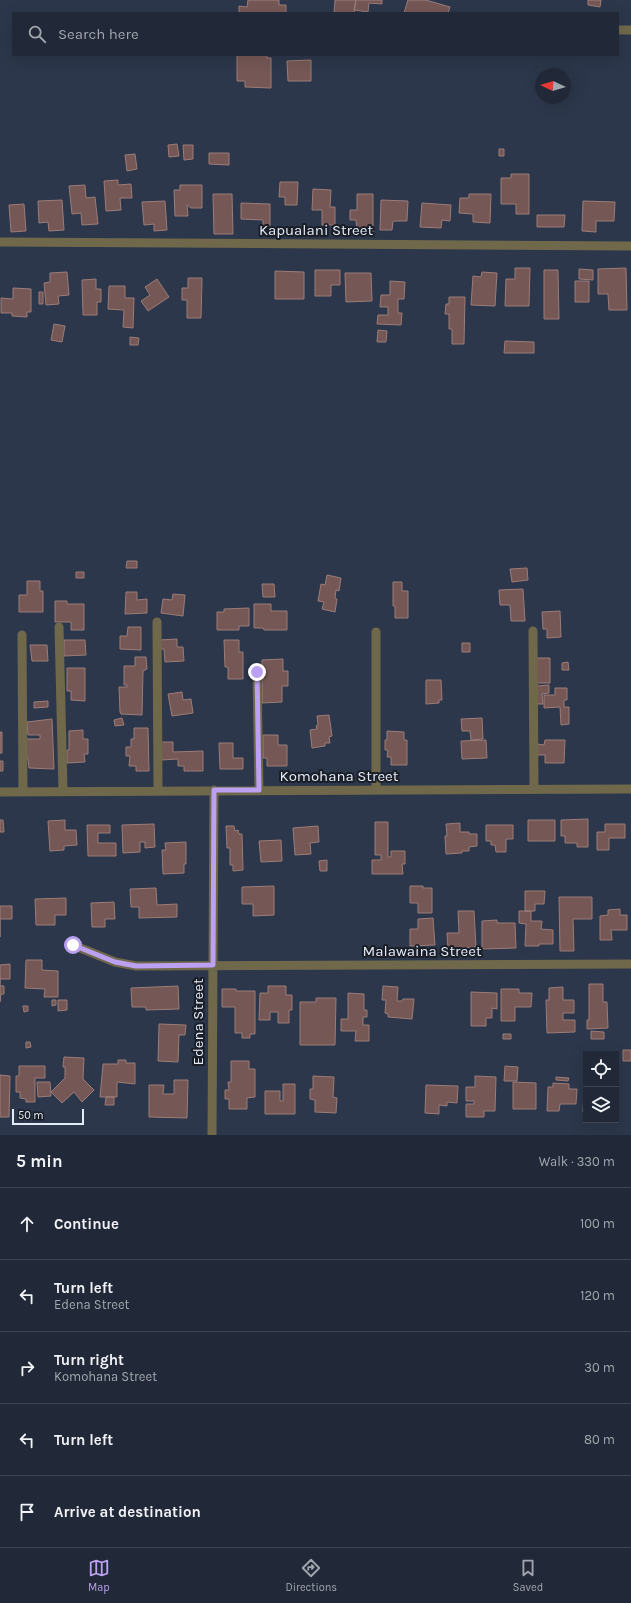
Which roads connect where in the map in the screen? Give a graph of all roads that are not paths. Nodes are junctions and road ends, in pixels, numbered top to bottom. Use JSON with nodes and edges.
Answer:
{"nodes":[{"id":1,"x":619,"y":30,"type":"edge"},
{"id":2,"x":631,"y":30,"type":"edge"},
{"id":3,"x":0,"y":242,"type":"edge"},
{"id":4,"x":631,"y":246,"type":"edge"},
{"id":5,"x":157,"y":622,"type":"dead end"},
{"id":6,"x":59,"y":627,"type":"dead end"},
{"id":7,"x":533,"y":631,"type":"dead end"},
{"id":8,"x":376,"y":632,"type":"dead end"},
{"id":9,"x":22,"y":635,"type":"dead end"},
{"id":10,"x":257,"y":672,"type":"dead end"},
{"id":11,"x":534,"y":789,"type":"junction"},
{"id":12,"x":631,"y":789,"type":"edge"},
{"id":13,"x":158,"y":790,"type":"junction"},
{"id":14,"x":214,"y":790,"type":"junction"},
{"id":15,"x":259,"y":790,"type":"junction"},
{"id":16,"x":376,"y":790,"type":"junction"},
{"id":17,"x":63,"y":791,"type":"junction"},
{"id":18,"x":0,"y":792,"type":"edge"},
{"id":19,"x":23,"y":792,"type":"junction"},
{"id":20,"x":73,"y":945,"type":"dead end"},
{"id":21,"x":631,"y":964,"type":"edge"},
{"id":22,"x":213,"y":965,"type":"junction"},
{"id":23,"x":212,"y":1135,"type":"edge"}],
"edges":[{"from":1,"to":2,"type":"street"},
{"from":3,"to":4,"type":"street","name":"Kapualani Street"},
{"from":5,"to":13,"type":"street"},
{"from":6,"to":17,"type":"street"},
{"from":7,"to":11,"type":"street"},
{"from":8,"to":16,"type":"street"},
{"from":9,"to":19,"type":"street"},
{"from":10,"to":15,"type":"street"},
{"from":11,"to":12,"type":"street","name":"Komohana Street"},
{"from":11,"to":16,"type":"street","name":"Komohana Street"},
{"from":13,"to":14,"type":"street","name":"Komohana Street"},
{"from":13,"to":17,"type":"street","name":"Komohana Street"},
{"from":14,"to":15,"type":"street","name":"Komohana Street"},
{"from":14,"to":22,"type":"street","name":"Edena Street"},
{"from":15,"to":16,"type":"street","name":"Komohana Street"},
{"from":17,"to":19,"type":"street","name":"Komohana Street"},
{"from":18,"to":19,"type":"street","name":"Komohana Street"},
{"from":20,"to":22,"type":"street","name":"Malawaina Street"},
{"from":21,"to":22,"type":"street","name":"Malawaina Street"},
{"from":22,"to":23,"type":"street","name":"Edena Street"}]}
